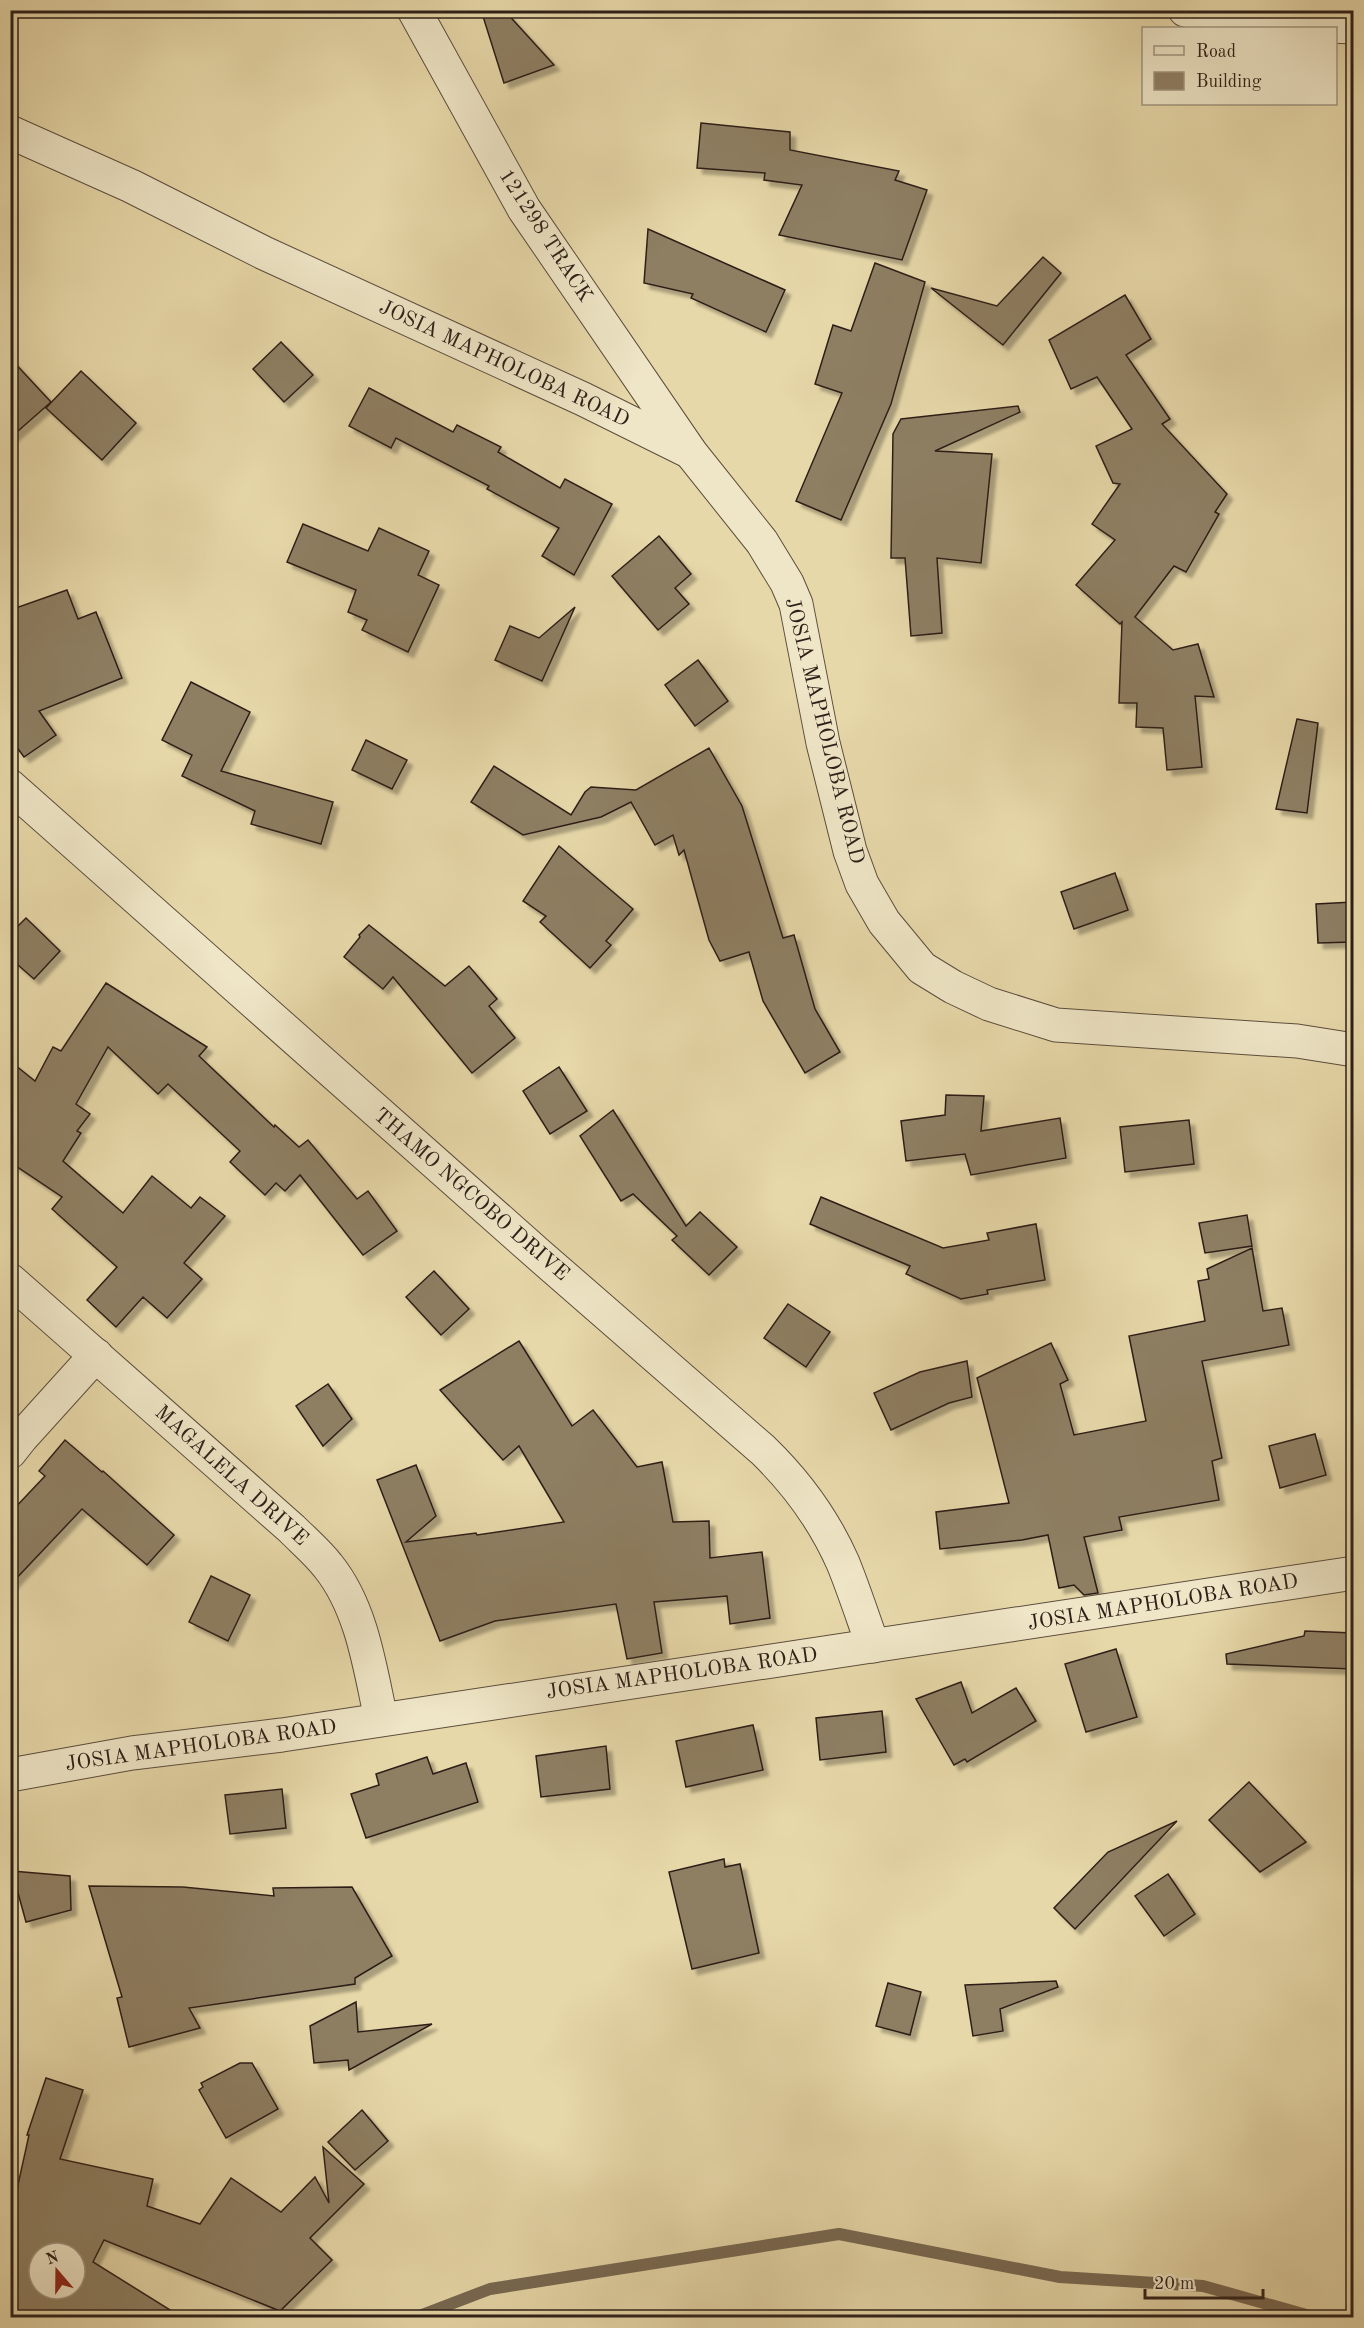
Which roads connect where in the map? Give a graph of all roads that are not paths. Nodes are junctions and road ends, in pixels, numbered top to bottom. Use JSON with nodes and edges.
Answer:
{"nodes":[{"id":1,"x":414,"y":10,"type":"edge"},
{"id":2,"x":1185,"y":10,"type":"edge"},
{"id":3,"x":1353,"y":27,"type":"edge"},
{"id":4,"x":10,"y":132,"type":"edge"},
{"id":5,"x":692,"y":453,"type":"junction"},
{"id":6,"x":10,"y":786,"type":"edge"},
{"id":7,"x":1353,"y":1050,"type":"edge"},
{"id":8,"x":10,"y":1280,"type":"edge"},
{"id":9,"x":96,"y":1355,"type":"junction"},
{"id":10,"x":10,"y":1452,"type":"edge"},
{"id":11,"x":1353,"y":1573,"type":"edge"},
{"id":12,"x":873,"y":1646,"type":"junction"},
{"id":13,"x":381,"y":1719,"type":"junction"},
{"id":14,"x":10,"y":1775,"type":"edge"}],
"edges":[{"from":1,"to":5,"type":"street","name":"121298 TRACK"},
{"from":2,"to":3,"type":"street"},
{"from":4,"to":5,"type":"street","name":"JOSIA MAPHOLOBA ROAD"},
{"from":5,"to":7,"type":"street","name":"JOSIA MAPHOLOBA ROAD"},
{"from":6,"to":12,"type":"street","name":"THAMO NGCOBO DRIVE"},
{"from":8,"to":9,"type":"street","name":"MAGALELA DRIVE"},
{"from":9,"to":10,"type":"street"},
{"from":9,"to":13,"type":"street","name":"MAGALELA DRIVE"},
{"from":11,"to":12,"type":"street","name":"JOSIA MAPHOLOBA ROAD"},
{"from":12,"to":13,"type":"street","name":"JOSIA MAPHOLOBA ROAD"},
{"from":13,"to":14,"type":"street","name":"JOSIA MAPHOLOBA ROAD"}]}
